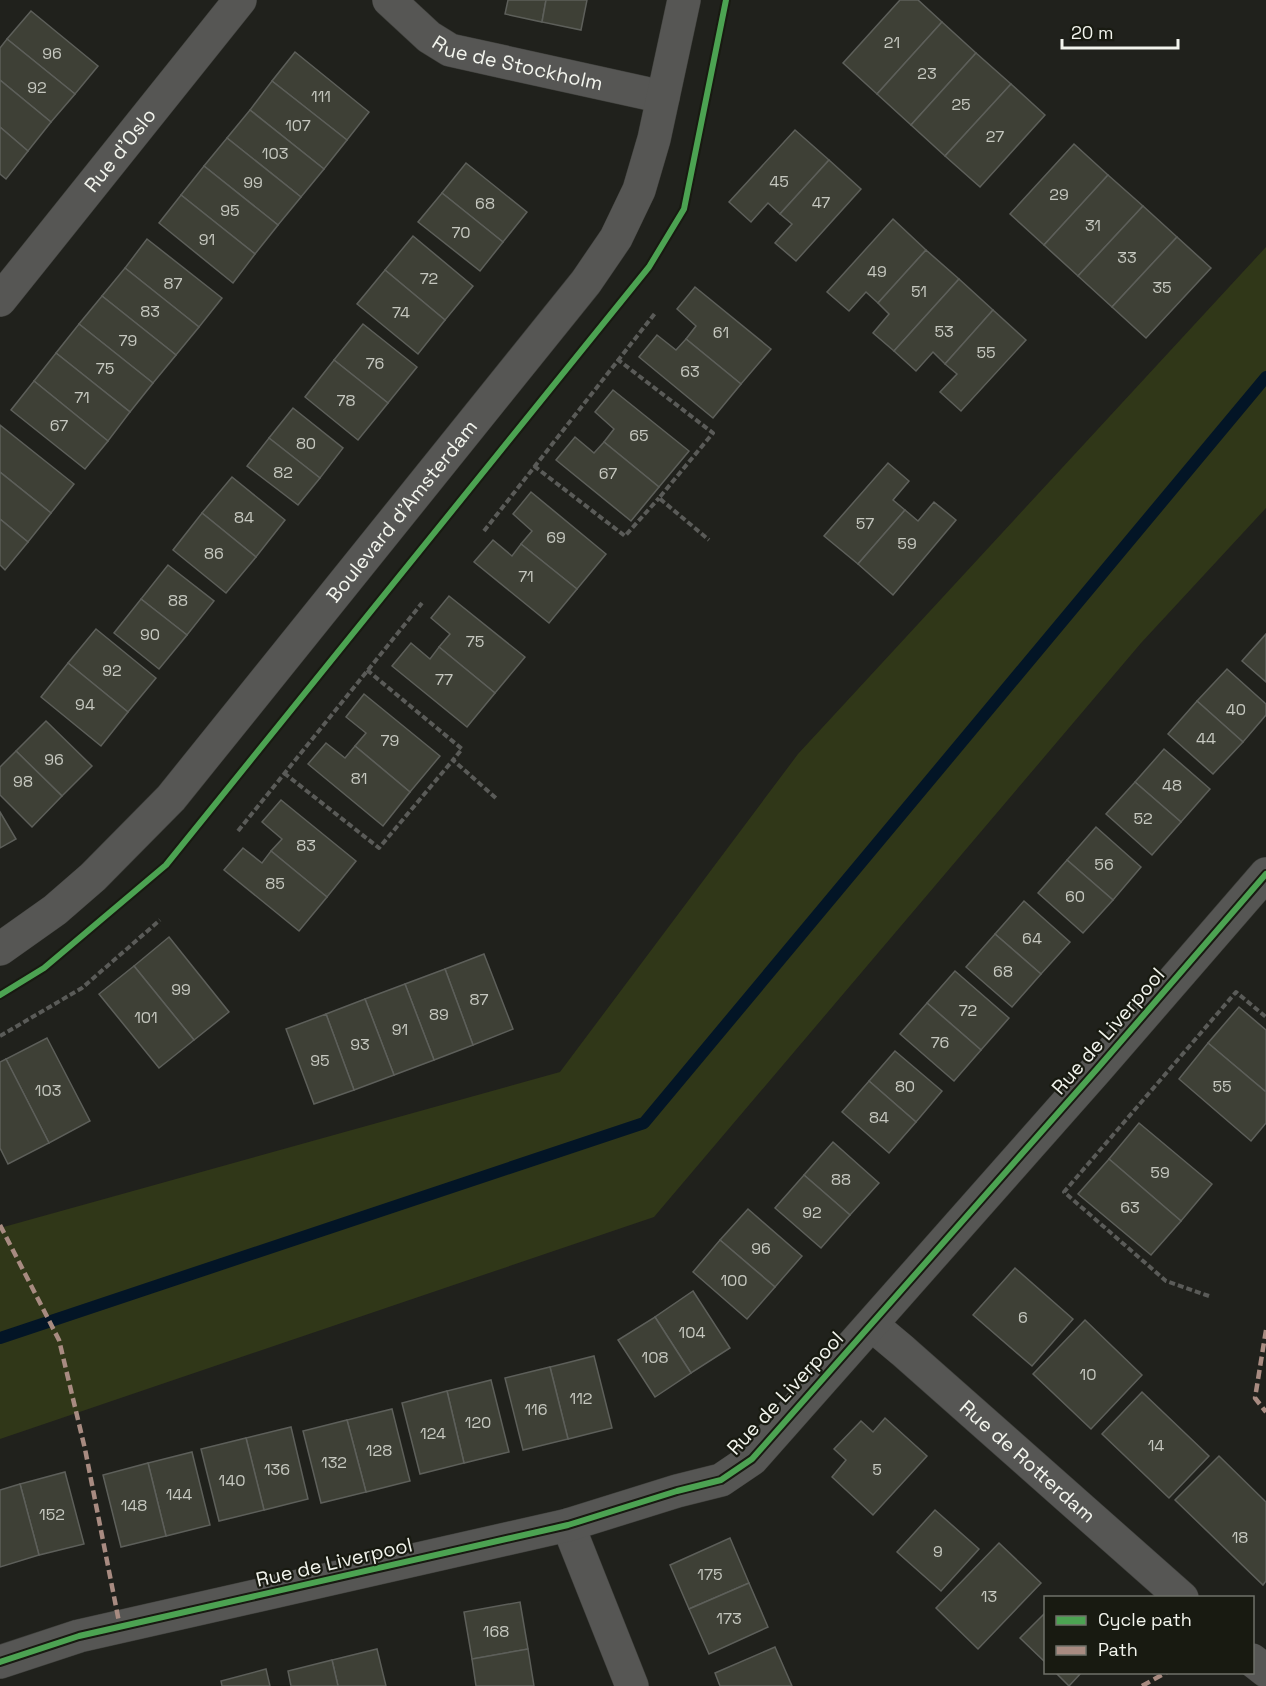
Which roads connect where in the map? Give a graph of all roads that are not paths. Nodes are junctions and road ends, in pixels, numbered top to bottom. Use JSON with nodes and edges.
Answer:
{"nodes":[{"id":1,"x":240,"y":0,"type":"edge"},
{"id":2,"x":388,"y":0,"type":"edge"},
{"id":3,"x":684,"y":0,"type":"edge"},
{"id":4,"x":663,"y":97,"type":"junction"},
{"id":5,"x":0,"y":300,"type":"edge"},
{"id":6,"x":1266,"y":874,"type":"edge"},
{"id":7,"x":0,"y":949,"type":"edge"},
{"id":8,"x":872,"y":1325,"type":"junction"},
{"id":9,"x":568,"y":1525,"type":"junction"},
{"id":10,"x":1180,"y":1596,"type":"edge"},
{"id":11,"x":0,"y":1662,"type":"edge"},
{"id":12,"x":1254,"y":1662,"type":"edge"},
{"id":13,"x":1266,"y":1671,"type":"edge"},
{"id":14,"x":632,"y":1686,"type":"edge"}],
"edges":[{"from":1,"to":5,"type":"street","name":"Rue d'Oslo"},
{"from":2,"to":4,"type":"street","name":"Rue de Stockholm"},
{"from":3,"to":4,"type":"street","name":"Boulevard d'Amsterdam"},
{"from":4,"to":7,"type":"street","name":"Boulevard d'Amsterdam"},
{"from":6,"to":8,"type":"street","name":"Rue de Liverpool"},
{"from":8,"to":9,"type":"street","name":"Rue de Liverpool"},
{"from":8,"to":10,"type":"street","name":"Rue de Rotterdam"},
{"from":9,"to":11,"type":"street","name":"Rue de Liverpool"},
{"from":9,"to":14,"type":"street"},
{"from":12,"to":13,"type":"street"}]}
